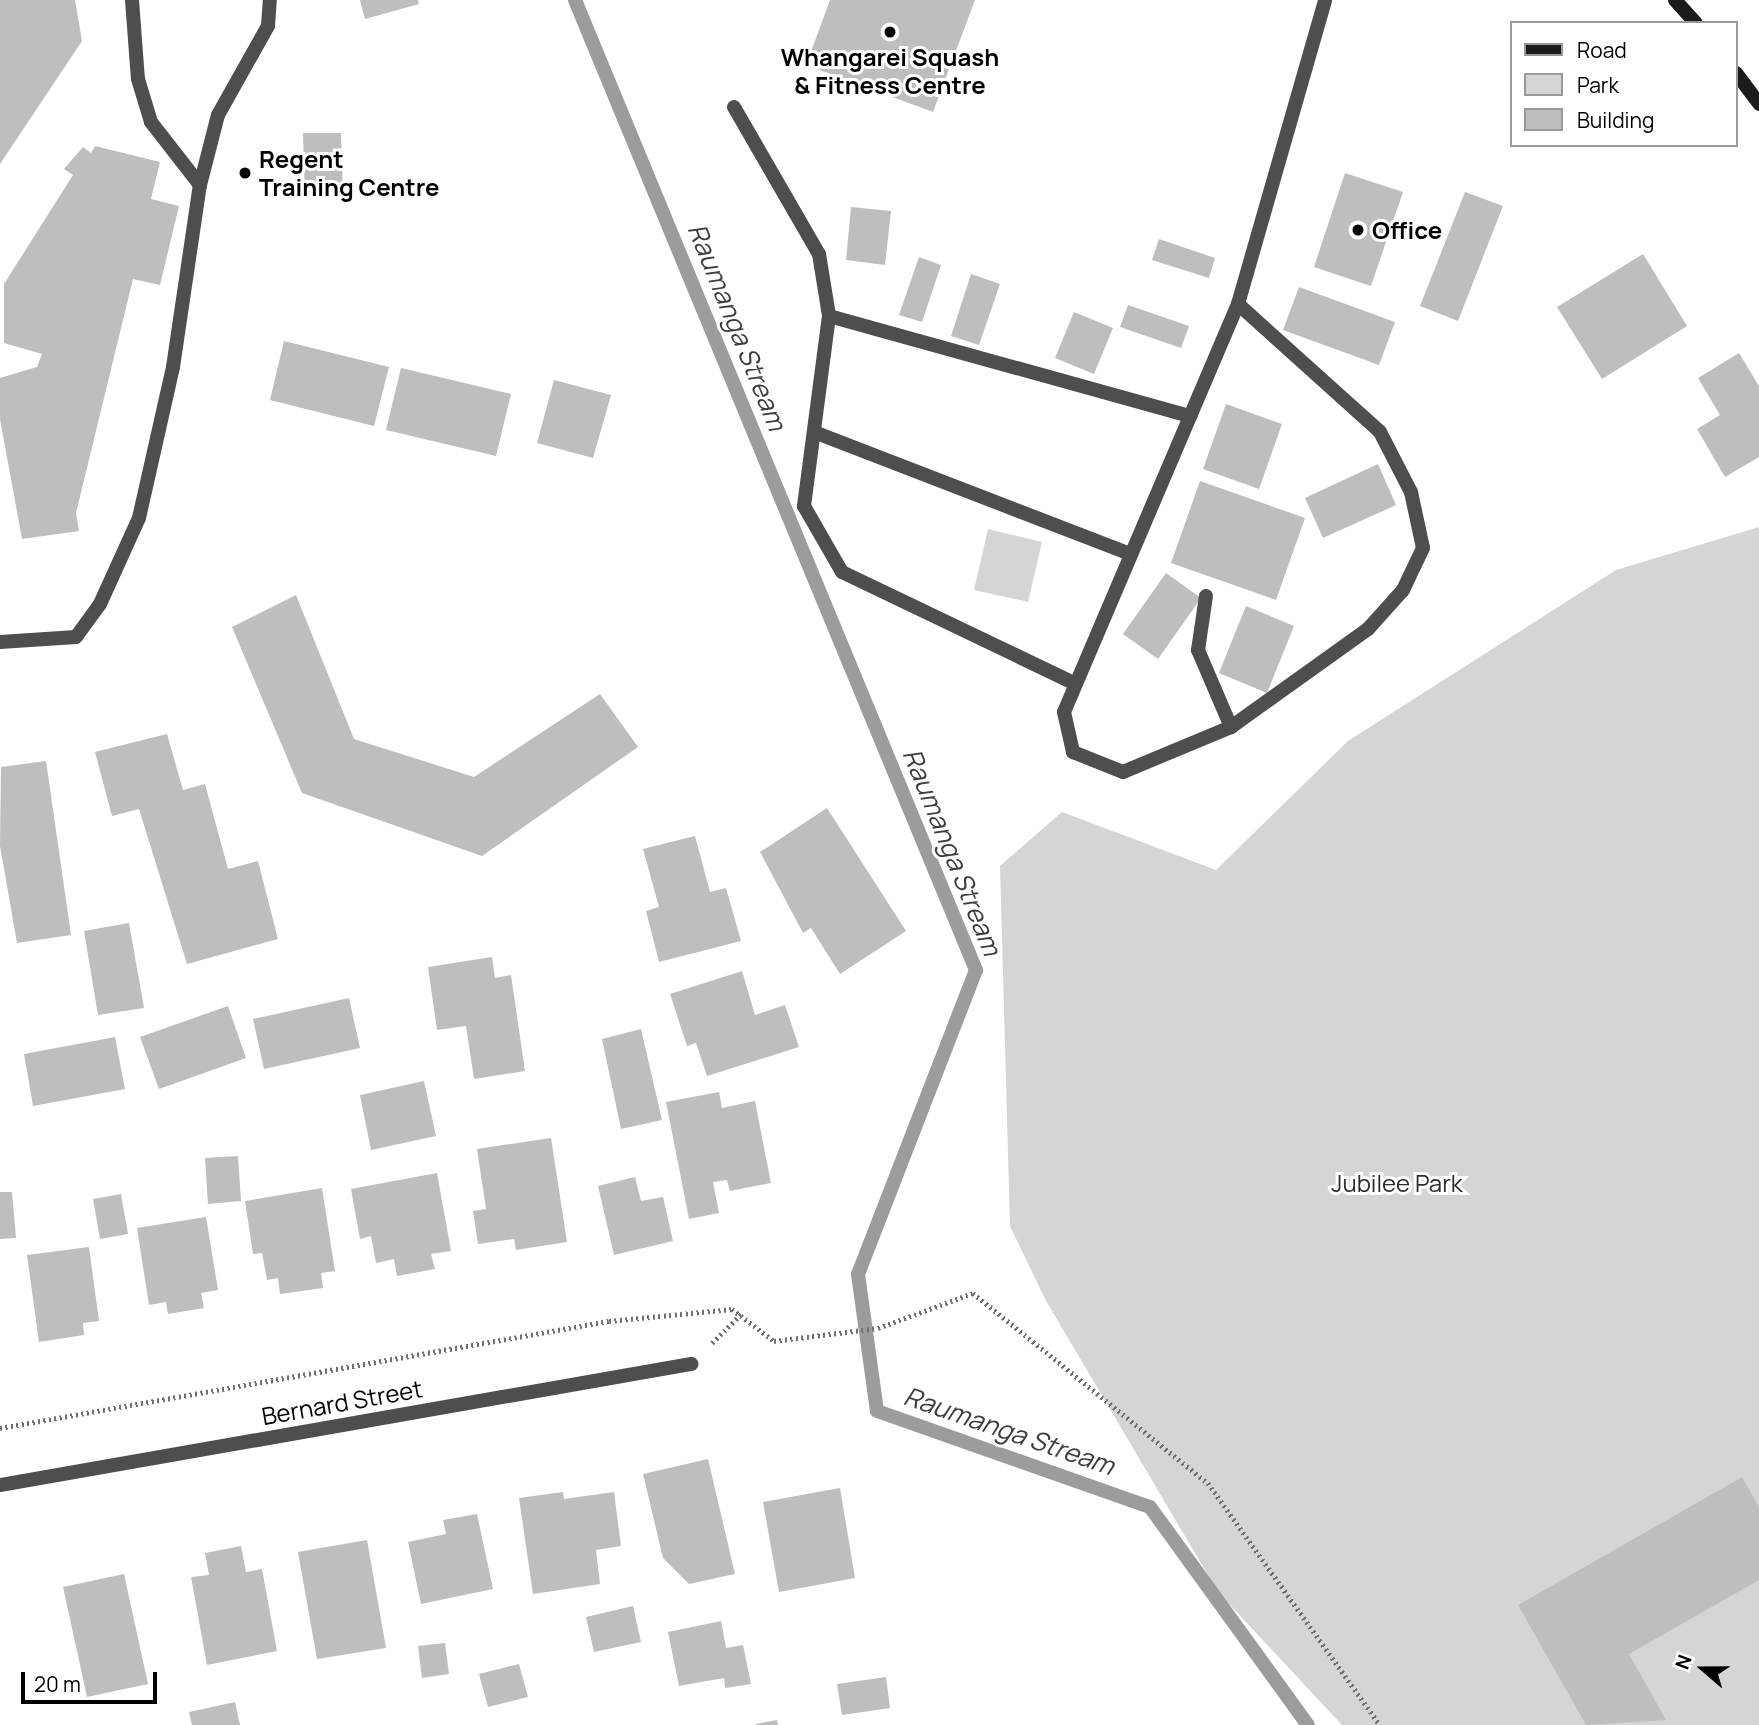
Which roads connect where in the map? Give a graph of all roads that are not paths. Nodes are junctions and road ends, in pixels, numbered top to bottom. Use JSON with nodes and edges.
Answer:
{"nodes":[{"id":1,"x":132,"y":0,"type":"edge"},
{"id":2,"x":270,"y":0,"type":"edge"},
{"id":3,"x":1325,"y":0,"type":"edge"},
{"id":4,"x":1675,"y":0,"type":"edge"},
{"id":5,"x":1694,"y":21,"type":"edge"},
{"id":6,"x":1738,"y":76,"type":"edge"},
{"id":7,"x":1759,"y":104,"type":"edge"},
{"id":8,"x":734,"y":107,"type":"dead end"},
{"id":9,"x":200,"y":185,"type":"junction"},
{"id":10,"x":1238,"y":304,"type":"junction"},
{"id":11,"x":829,"y":316,"type":"junction"},
{"id":12,"x":1190,"y":416,"type":"junction"},
{"id":13,"x":814,"y":432,"type":"junction"},
{"id":14,"x":1130,"y":554,"type":"junction"},
{"id":15,"x":1206,"y":596,"type":"dead end"},
{"id":16,"x":0,"y":642,"type":"edge"},
{"id":17,"x":1076,"y":684,"type":"junction"},
{"id":18,"x":1231,"y":727,"type":"junction"},
{"id":19,"x":691,"y":1364,"type":"road end"},
{"id":20,"x":0,"y":1485,"type":"edge"}],
"edges":[{"from":1,"to":9,"type":"street"},
{"from":2,"to":9,"type":"street"},
{"from":3,"to":10,"type":"street"},
{"from":4,"to":5,"type":"main road"},
{"from":6,"to":7,"type":"main road"},
{"from":8,"to":11,"type":"street"},
{"from":9,"to":16,"type":"street"},
{"from":10,"to":12,"type":"street"},
{"from":10,"to":18,"type":"street"},
{"from":11,"to":12,"type":"street"},
{"from":11,"to":13,"type":"street"},
{"from":12,"to":14,"type":"street"},
{"from":13,"to":14,"type":"street"},
{"from":13,"to":17,"type":"street"},
{"from":14,"to":17,"type":"street"},
{"from":15,"to":18,"type":"street"},
{"from":17,"to":18,"type":"street"},
{"from":19,"to":20,"type":"street","name":"Bernard Street"}]}
